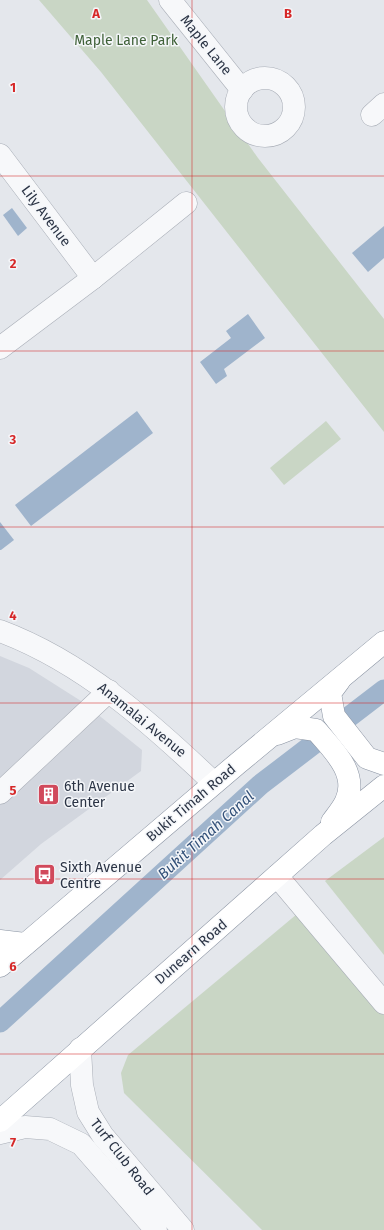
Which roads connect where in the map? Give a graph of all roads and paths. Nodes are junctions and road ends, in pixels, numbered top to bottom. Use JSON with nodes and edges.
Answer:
{"nodes":[{"id":1,"x":170,"y":0,"type":"edge"},
{"id":2,"x":242,"y":90,"type":"dead end"},
{"id":3,"x":0,"y":155,"type":"edge"},
{"id":4,"x":186,"y":203,"type":"dead end"},
{"id":5,"x":92,"y":278,"type":"junction"},
{"id":6,"x":0,"y":348,"type":"edge"},
{"id":7,"x":3,"y":636,"type":"edge"},
{"id":8,"x":384,"y":642,"type":"edge"},
{"id":9,"x":339,"y":681,"type":"junction"},
{"id":10,"x":109,"y":690,"type":"junction"},
{"id":11,"x":272,"y":736,"type":"junction"},
{"id":12,"x":350,"y":753,"type":"junction"},
{"id":13,"x":384,"y":764,"type":"edge"},
{"id":14,"x":214,"y":784,"type":"junction"},
{"id":15,"x":384,"y":786,"type":"edge"},
{"id":16,"x":0,"y":793,"type":"edge"},
{"id":17,"x":323,"y":835,"type":"junction"},
{"id":18,"x":277,"y":876,"type":"junction"},
{"id":19,"x":0,"y":941,"type":"edge"},
{"id":20,"x":24,"y":944,"type":"junction"},
{"id":21,"x":0,"y":966,"type":"edge"},
{"id":22,"x":384,"y":1003,"type":"edge"},
{"id":23,"x":80,"y":1049,"type":"junction"},
{"id":24,"x":0,"y":1121,"type":"edge"},
{"id":25,"x":0,"y":1133,"type":"edge"},
{"id":26,"x":156,"y":1230,"type":"edge"},
{"id":27,"x":184,"y":1230,"type":"edge"}],
"edges":[{"from":1,"to":2,"type":"street","name":"Maple Lane"},
{"from":3,"to":5,"type":"street","name":"Lily Avenue"},
{"from":4,"to":5,"type":"street"},
{"from":5,"to":6,"type":"street"},
{"from":7,"to":10,"type":"street","name":"Anamalai Avenue"},
{"from":8,"to":9,"type":"highway","name":"Bukit Timah Road"},
{"from":9,"to":11,"type":"highway","name":"Bukit Timah Road"},
{"from":9,"to":12,"type":"highway"},
{"from":10,"to":14,"type":"street","name":"Anamalai Avenue"},
{"from":10,"to":16,"type":"street"},
{"from":11,"to":12,"type":"highway"},
{"from":11,"to":14,"type":"highway","name":"Bukit Timah Road"},
{"from":12,"to":13,"type":"highway"},
{"from":12,"to":17,"type":"highway"},
{"from":14,"to":20,"type":"highway","name":"Bukit Timah Road"},
{"from":15,"to":17,"type":"highway","name":"Dunearn Road"},
{"from":17,"to":18,"type":"highway","name":"Dunearn Road"},
{"from":18,"to":22,"type":"street"},
{"from":18,"to":23,"type":"highway","name":"Dunearn Road"},
{"from":19,"to":20,"type":"highway"},
{"from":20,"to":21,"type":"highway","name":"Bukit Timah Road"},
{"from":23,"to":24,"type":"highway","name":"Dunearn Road"},
{"from":23,"to":27,"type":"street","name":"Turf Club Road"},
{"from":25,"to":26,"type":"street","name":"Turf Club Road"}]}
